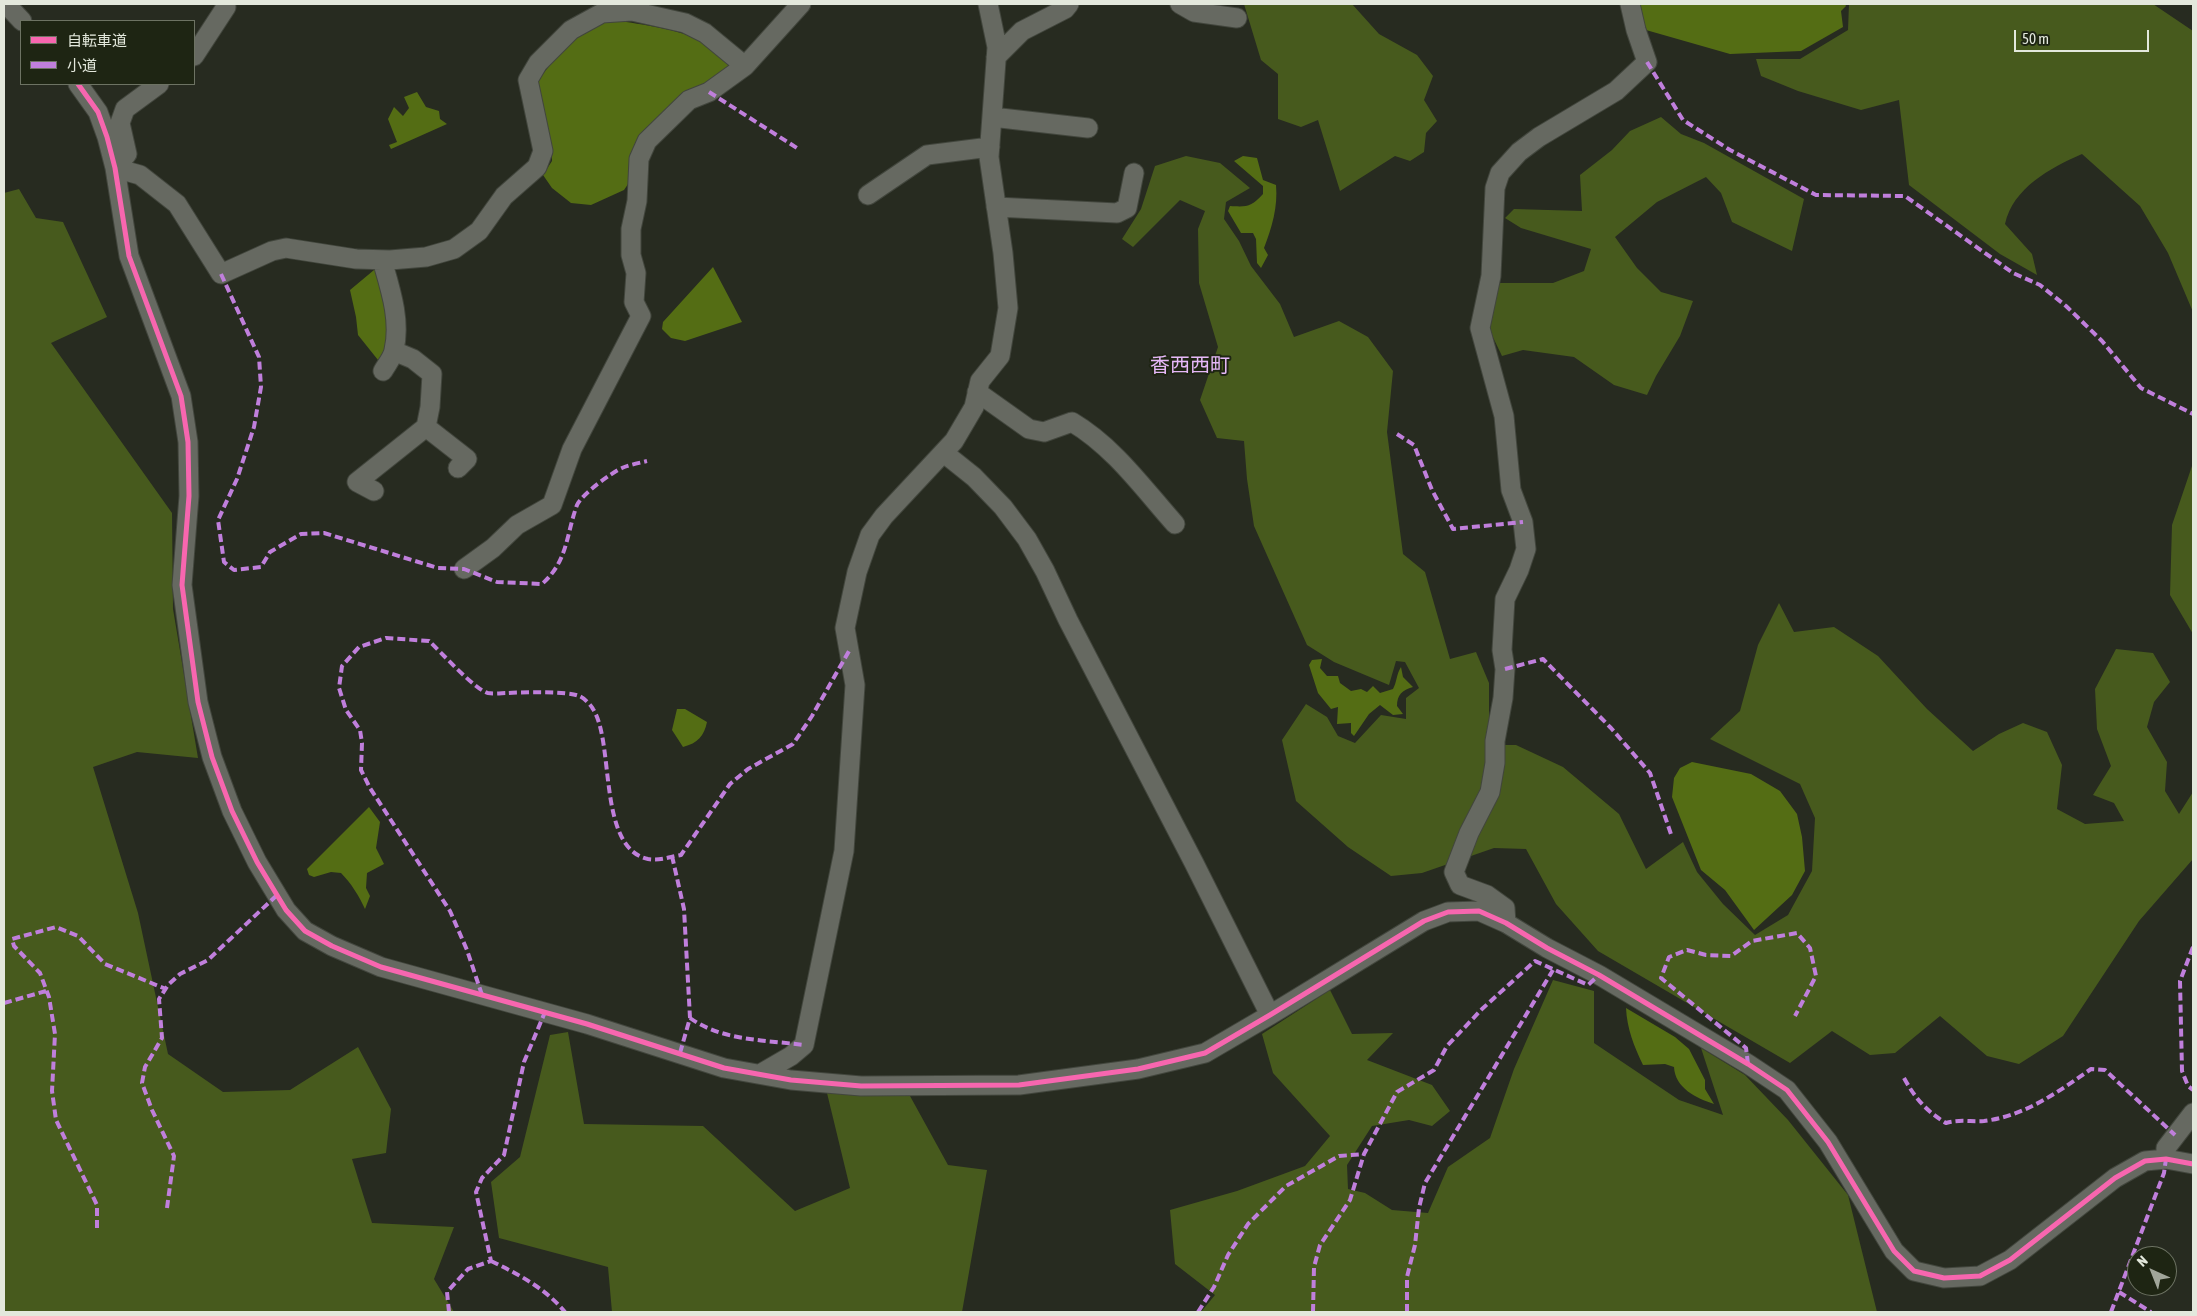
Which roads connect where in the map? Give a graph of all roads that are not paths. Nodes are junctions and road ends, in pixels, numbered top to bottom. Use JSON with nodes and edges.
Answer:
{"nodes":[{"id":1,"x":6,"y":4,"type":"edge"},
{"id":2,"x":225,"y":4,"type":"edge"},
{"id":3,"x":801,"y":4,"type":"edge"},
{"id":4,"x":988,"y":4,"type":"edge"},
{"id":5,"x":1069,"y":4,"type":"edge"},
{"id":6,"x":1180,"y":4,"type":"edge"},
{"id":7,"x":1630,"y":4,"type":"edge"},
{"id":8,"x":1237,"y":18,"type":"dead end"},
{"id":9,"x":21,"y":20,"type":"edge"},
{"id":10,"x":195,"y":54,"type":"edge"},
{"id":11,"x":996,"y":57,"type":"junction"},
{"id":12,"x":745,"y":66,"type":"junction"},
{"id":13,"x":79,"y":85,"type":"edge"},
{"id":14,"x":158,"y":85,"type":"edge"},
{"id":15,"x":992,"y":117,"type":"junction"},
{"id":16,"x":1088,"y":128,"type":"dead end"},
{"id":17,"x":990,"y":147,"type":"junction"},
{"id":18,"x":115,"y":168,"type":"junction"},
{"id":19,"x":1134,"y":173,"type":"dead end"},
{"id":20,"x":868,"y":195,"type":"dead end"},
{"id":21,"x":996,"y":207,"type":"junction"},
{"id":22,"x":382,"y":260,"type":"junction"},
{"id":23,"x":394,"y":351,"type":"junction"},
{"id":24,"x":383,"y":371,"type":"dead end"},
{"id":25,"x":977,"y":392,"type":"junction"},
{"id":26,"x":426,"y":427,"type":"junction"},
{"id":27,"x":944,"y":453,"type":"junction"},
{"id":28,"x":458,"y":468,"type":"dead end"},
{"id":29,"x":374,"y":491,"type":"dead end"},
{"id":30,"x":1175,"y":524,"type":"dead end"},
{"id":31,"x":464,"y":569,"type":"dead end"},
{"id":32,"x":1506,"y":923,"type":"junction"},
{"id":33,"x":1270,"y":1016,"type":"junction"},
{"id":34,"x":760,"y":1074,"type":"junction"},
{"id":35,"x":2193,"y":1114,"type":"edge"},
{"id":36,"x":2166,"y":1159,"type":"junction"},
{"id":37,"x":2193,"y":1164,"type":"edge"}],
"edges":[{"from":1,"to":9,"type":"street"},
{"from":2,"to":10,"type":"street"},
{"from":3,"to":12,"type":"street"},
{"from":4,"to":11,"type":"street"},
{"from":5,"to":11,"type":"street"},
{"from":6,"to":8,"type":"street"},
{"from":7,"to":32,"type":"street"},
{"from":11,"to":15,"type":"street"},
{"from":12,"to":22,"type":"street"},
{"from":12,"to":31,"type":"street"},
{"from":13,"to":18,"type":"street"},
{"from":14,"to":18,"type":"street"},
{"from":15,"to":16,"type":"street"},
{"from":15,"to":17,"type":"street"},
{"from":17,"to":20,"type":"street"},
{"from":17,"to":21,"type":"street"},
{"from":18,"to":22,"type":"street"},
{"from":18,"to":34,"type":"street"},
{"from":19,"to":21,"type":"street"},
{"from":21,"to":25,"type":"street"},
{"from":22,"to":23,"type":"street"},
{"from":23,"to":24,"type":"street"},
{"from":23,"to":26,"type":"street"},
{"from":25,"to":27,"type":"street"},
{"from":25,"to":30,"type":"street"},
{"from":26,"to":28,"type":"street"},
{"from":26,"to":29,"type":"street"},
{"from":27,"to":33,"type":"street"},
{"from":27,"to":34,"type":"street"},
{"from":32,"to":33,"type":"street"},
{"from":32,"to":36,"type":"street"},
{"from":33,"to":34,"type":"street"},
{"from":35,"to":36,"type":"street"},
{"from":36,"to":37,"type":"street"}]}
